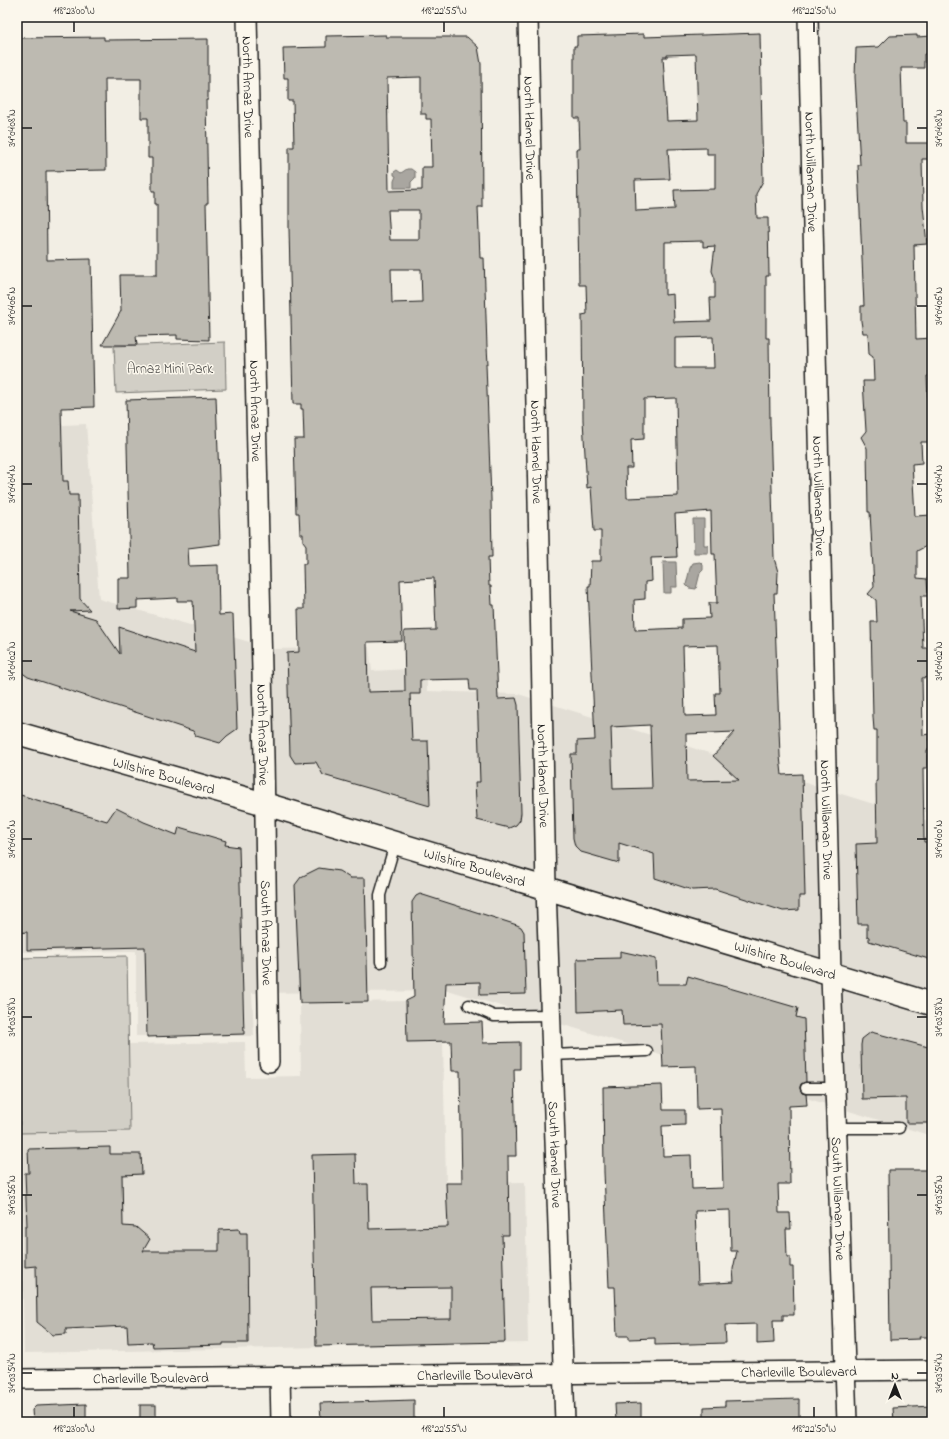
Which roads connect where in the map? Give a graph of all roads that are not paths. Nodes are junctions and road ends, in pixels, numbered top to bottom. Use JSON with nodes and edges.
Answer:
{"nodes":[{"id":1,"x":247,"y":17,"type":"edge"},
{"id":2,"x":528,"y":17,"type":"edge"},
{"id":3,"x":808,"y":17,"type":"edge"},
{"id":4,"x":17,"y":733,"type":"edge"},
{"id":5,"x":265,"y":804,"type":"junction"},
{"id":6,"x":395,"y":844,"type":"junction"},
{"id":7,"x":546,"y":888,"type":"junction"},
{"id":8,"x":381,"y":962,"type":"dead end"},
{"id":9,"x":831,"y":975,"type":"junction"},
{"id":10,"x":932,"y":1004,"type":"edge"},
{"id":11,"x":469,"y":1005,"type":"dead end"},
{"id":12,"x":551,"y":1014,"type":"junction"},
{"id":13,"x":647,"y":1051,"type":"dead end"},
{"id":14,"x":552,"y":1054,"type":"junction"},
{"id":15,"x":269,"y":1062,"type":"dead end"},
{"id":16,"x":806,"y":1088,"type":"dead end"},
{"id":17,"x":836,"y":1088,"type":"junction"},
{"id":18,"x":837,"y":1128,"type":"junction"},
{"id":19,"x":899,"y":1128,"type":"dead end"},
{"id":20,"x":932,"y":1370,"type":"edge"},
{"id":21,"x":846,"y":1371,"type":"junction"},
{"id":22,"x":564,"y":1374,"type":"junction"},
{"id":23,"x":280,"y":1376,"type":"junction"},
{"id":24,"x":17,"y":1379,"type":"edge"},
{"id":25,"x":281,"y":1422,"type":"edge"},
{"id":26,"x":565,"y":1422,"type":"edge"},
{"id":27,"x":848,"y":1422,"type":"edge"}],
"edges":[{"from":1,"to":5,"type":"street","name":"North Arnaz Drive"},
{"from":2,"to":7,"type":"street","name":"North Hamel Drive"},
{"from":3,"to":9,"type":"street","name":"North Willaman Drive"},
{"from":4,"to":5,"type":"main road","name":"Wilshire Boulevard"},
{"from":5,"to":6,"type":"main road","name":"Wilshire Boulevard"},
{"from":5,"to":15,"type":"street","name":"South Arnaz Drive"},
{"from":6,"to":7,"type":"main road","name":"Wilshire Boulevard"},
{"from":6,"to":8,"type":"lane"},
{"from":7,"to":9,"type":"main road","name":"Wilshire Boulevard"},
{"from":7,"to":12,"type":"street","name":"South Hamel Drive"},
{"from":9,"to":10,"type":"main road","name":"Wilshire Boulevard"},
{"from":9,"to":17,"type":"street","name":"South Willaman Drive"},
{"from":11,"to":12,"type":"lane"},
{"from":12,"to":14,"type":"street","name":"South Hamel Drive"},
{"from":13,"to":14,"type":"lane"},
{"from":14,"to":22,"type":"street","name":"South Hamel Drive"},
{"from":16,"to":17,"type":"lane"},
{"from":17,"to":18,"type":"street","name":"South Willaman Drive"},
{"from":18,"to":19,"type":"lane"},
{"from":18,"to":21,"type":"street","name":"South Willaman Drive"},
{"from":20,"to":21,"type":"street","name":"Charleville Boulevard"},
{"from":21,"to":22,"type":"street","name":"Charleville Boulevard"},
{"from":21,"to":27,"type":"street","name":"South Willaman Drive"},
{"from":22,"to":23,"type":"street","name":"Charleville Boulevard"},
{"from":22,"to":26,"type":"street","name":"South Hamel Drive"},
{"from":23,"to":24,"type":"street","name":"Charleville Boulevard"},
{"from":23,"to":25,"type":"street"}]}
